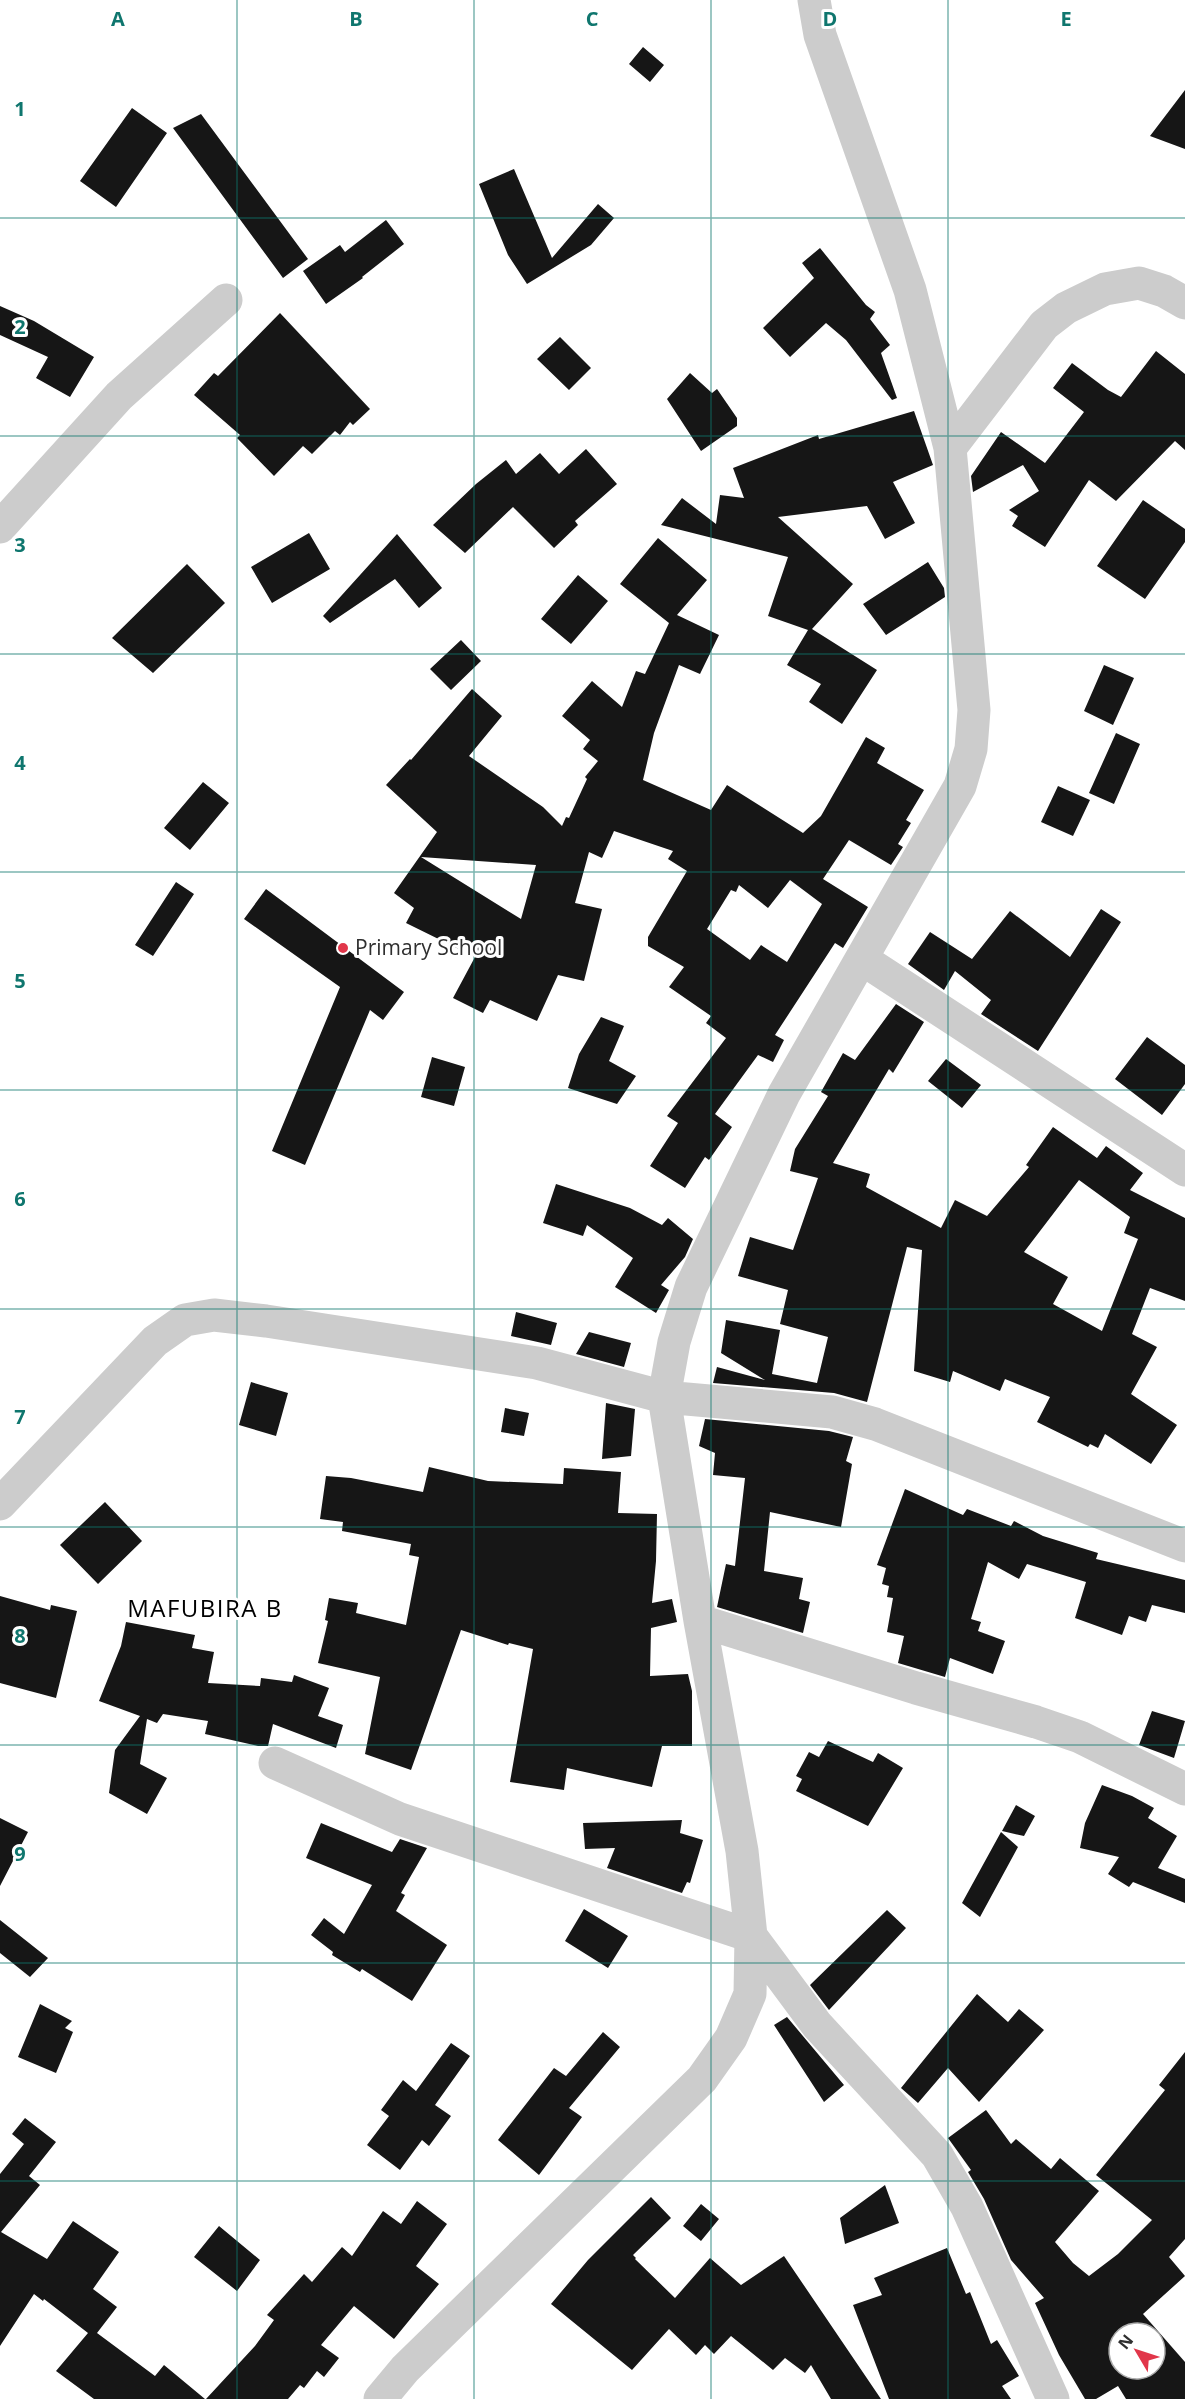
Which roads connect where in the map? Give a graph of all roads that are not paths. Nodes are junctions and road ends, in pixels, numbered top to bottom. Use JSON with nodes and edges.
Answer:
{"nodes":[{"id":1,"x":814,"y":0,"type":"edge"},
{"id":2,"x":226,"y":300,"type":"dead end"},
{"id":3,"x":1185,"y":303,"type":"edge"},
{"id":4,"x":950,"y":448,"type":"junction"},
{"id":5,"x":0,"y":527,"type":"edge"},
{"id":6,"x":862,"y":959,"type":"junction"},
{"id":7,"x":1185,"y":1170,"type":"edge"},
{"id":8,"x":664,"y":1397,"type":"junction"},
{"id":9,"x":0,"y":1504,"type":"edge"},
{"id":10,"x":1185,"y":1546,"type":"edge"},
{"id":11,"x":700,"y":1621,"type":"junction"},
{"id":12,"x":275,"y":1763,"type":"dead end"},
{"id":13,"x":1185,"y":1789,"type":"edge"},
{"id":14,"x":751,"y":1936,"type":"junction"},
{"id":15,"x":380,"y":2399,"type":"edge"},
{"id":16,"x":1053,"y":2399,"type":"edge"}],
"edges":[{"from":1,"to":4,"type":"street"},
{"from":2,"to":5,"type":"street"},
{"from":3,"to":4,"type":"street"},
{"from":4,"to":6,"type":"street"},
{"from":6,"to":7,"type":"street"},
{"from":6,"to":8,"type":"street"},
{"from":8,"to":9,"type":"street"},
{"from":8,"to":10,"type":"street"},
{"from":8,"to":11,"type":"street"},
{"from":11,"to":13,"type":"street"},
{"from":11,"to":14,"type":"street"},
{"from":12,"to":14,"type":"street"},
{"from":14,"to":15,"type":"street"},
{"from":14,"to":16,"type":"street"}]}
